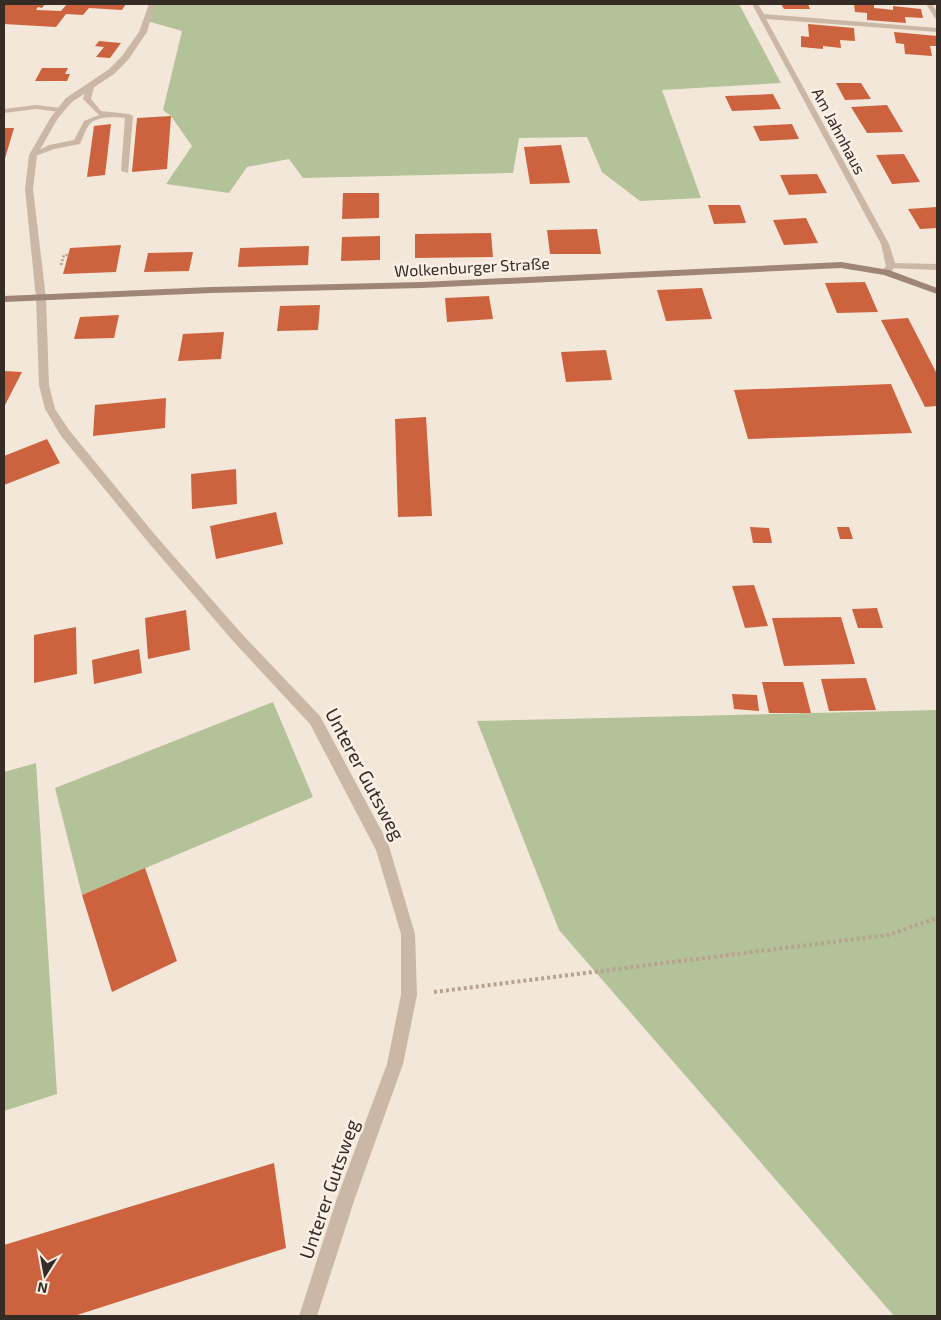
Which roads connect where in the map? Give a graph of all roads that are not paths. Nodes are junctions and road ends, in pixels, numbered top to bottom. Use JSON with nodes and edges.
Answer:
{"nodes":[{"id":1,"x":152,"y":4,"type":"edge"},
{"id":2,"x":755,"y":4,"type":"edge"},
{"id":3,"x":929,"y":4,"type":"edge"},
{"id":4,"x":760,"y":16,"type":"junction"},
{"id":5,"x":937,"y":17,"type":"edge"},
{"id":6,"x":937,"y":30,"type":"edge"},
{"id":7,"x":90,"y":87,"type":"junction"},
{"id":8,"x":61,"y":110,"type":"junction"},
{"id":9,"x":4,"y":111,"type":"edge"},
{"id":10,"x":118,"y":115,"type":"junction"},
{"id":11,"x":33,"y":155,"type":"junction"},
{"id":12,"x":125,"y":171,"type":"dead end"},
{"id":13,"x":937,"y":267,"type":"edge"},
{"id":14,"x":888,"y":269,"type":"junction"},
{"id":15,"x":937,"y":291,"type":"edge"},
{"id":16,"x":41,"y":298,"type":"junction"},
{"id":17,"x":4,"y":299,"type":"edge"},
{"id":18,"x":308,"y":1316,"type":"edge"}],
"edges":[{"from":1,"to":7,"type":"street"},
{"from":2,"to":4,"type":"street","name":"Am Jahnhaus"},
{"from":3,"to":5,"type":"street"},
{"from":4,"to":6,"type":"street"},
{"from":4,"to":14,"type":"street","name":"Am Jahnhaus"},
{"from":7,"to":8,"type":"street"},
{"from":7,"to":10,"type":"street"},
{"from":8,"to":9,"type":"street"},
{"from":8,"to":11,"type":"street"},
{"from":10,"to":11,"type":"street"},
{"from":10,"to":12,"type":"street"},
{"from":11,"to":16,"type":"street","name":"Unterer Gutsweg"},
{"from":13,"to":14,"type":"street","name":"Wolkenburger Straße"},
{"from":14,"to":15,"type":"main road","name":"Wolkenburger Straße"},
{"from":14,"to":16,"type":"main road","name":"Wolkenburger Straße"},
{"from":16,"to":17,"type":"main road","name":"Wolkenburger Straße"},
{"from":16,"to":18,"type":"street","name":"Unterer Gutsweg"}]}
